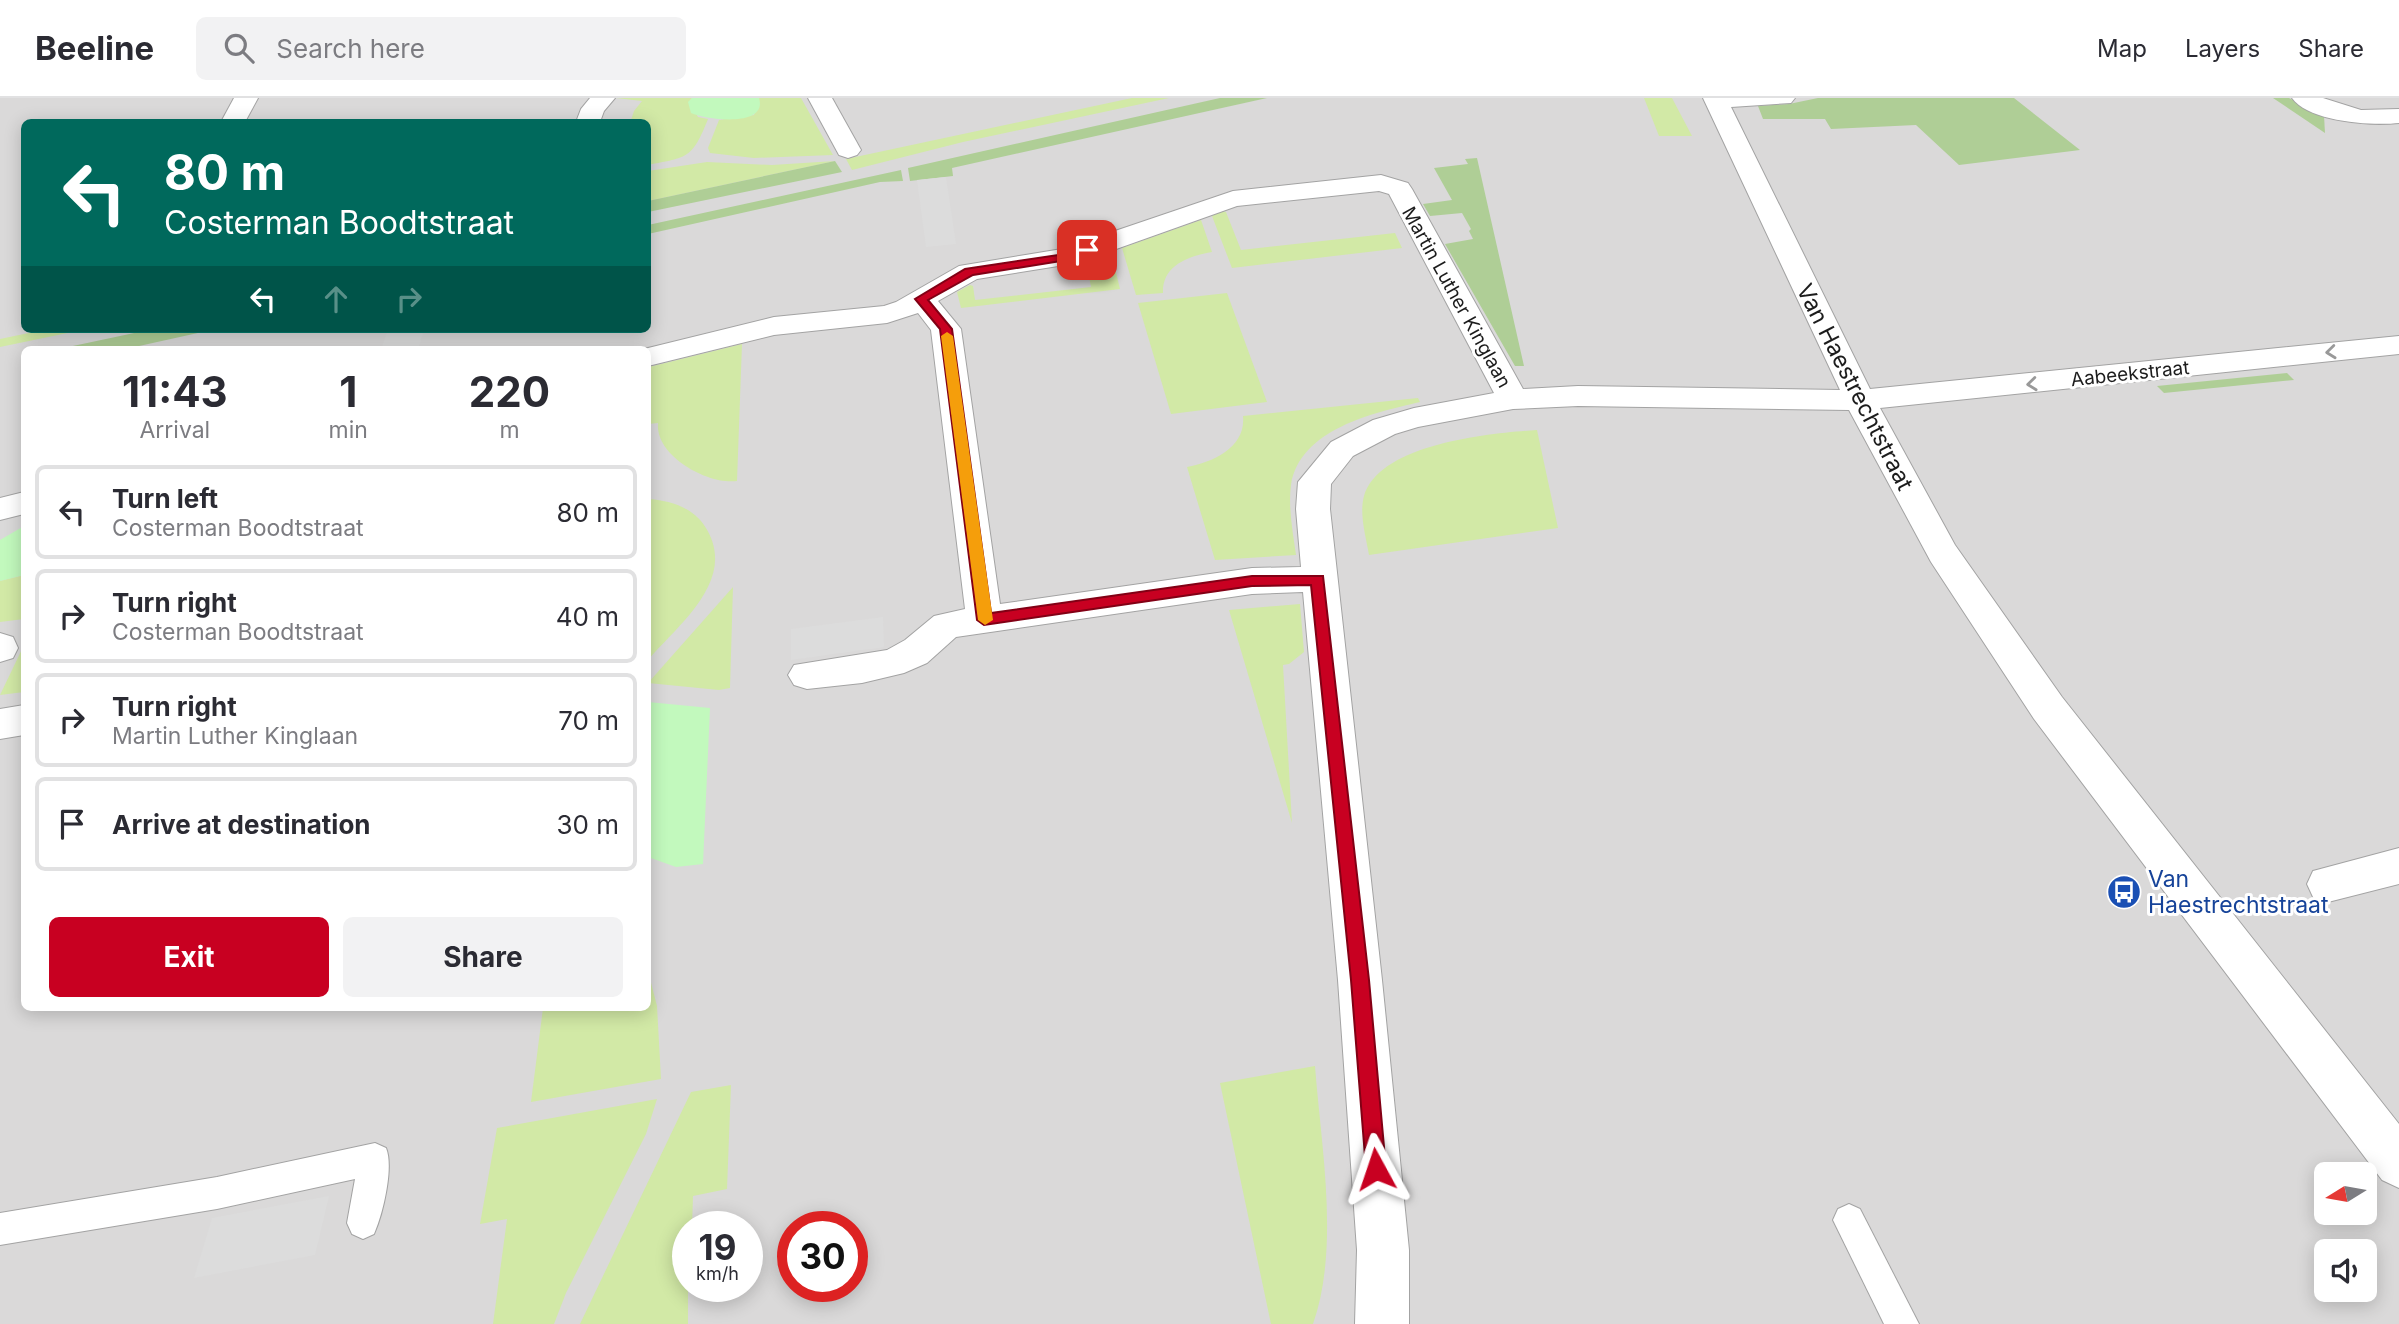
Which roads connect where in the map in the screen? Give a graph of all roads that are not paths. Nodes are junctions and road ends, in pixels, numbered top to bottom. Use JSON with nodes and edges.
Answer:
{"nodes":[{"id":1,"x":246,"y":98,"type":"edge"},
{"id":2,"x":603,"y":98,"type":"edge"},
{"id":3,"x":820,"y":98,"type":"edge"},
{"id":4,"x":1783,"y":98,"type":"edge"},
{"id":5,"x":2304,"y":98,"type":"edge"},
{"id":6,"x":1716,"y":99,"type":"edge"},
{"id":7,"x":2399,"y":116,"type":"edge"},
{"id":8,"x":235,"y":119,"type":"edge"},
{"id":9,"x":589,"y":119,"type":"edge"},
{"id":10,"x":848,"y":150,"type":"dead end"},
{"id":11,"x":921,"y":299,"type":"junction"},
{"id":12,"x":2399,"y":345,"type":"edge"},
{"id":13,"x":651,"y":356,"type":"edge"},
{"id":14,"x":1513,"y":399,"type":"junction"},
{"id":15,"x":1860,"y":400,"type":"junction"},
{"id":16,"x":21,"y":504,"type":"edge"},
{"id":17,"x":0,"y":509,"type":"edge"},
{"id":18,"x":1318,"y":579,"type":"junction"},
{"id":19,"x":984,"y":620,"type":"junction"},
{"id":20,"x":807,"y":676,"type":"dead end"},
{"id":21,"x":21,"y":720,"type":"edge"},
{"id":22,"x":0,"y":723,"type":"edge"},
{"id":23,"x":2399,"y":866,"type":"edge"},
{"id":24,"x":2328,"y":884,"type":"dead end"},
{"id":25,"x":2399,"y":1163,"type":"edge"},
{"id":26,"x":1849,"y":1220,"type":"dead end"},
{"id":27,"x":363,"y":1223,"type":"dead end"},
{"id":28,"x":0,"y":1229,"type":"edge"},
{"id":29,"x":1382,"y":1324,"type":"edge"},
{"id":30,"x":1902,"y":1324,"type":"edge"}],
"edges":[{"from":1,"to":8,"type":"street"},
{"from":2,"to":9,"type":"street"},
{"from":3,"to":10,"type":"street"},
{"from":4,"to":6,"type":"street"},
{"from":5,"to":7,"type":"street"},
{"from":6,"to":15,"type":"street","name":"Van Haestrechtstraat"},
{"from":11,"to":13,"type":"street","name":"Martin Luther Kinglaan"},
{"from":11,"to":14,"type":"street","name":"Martin Luther Kinglaan"},
{"from":11,"to":19,"type":"street"},
{"from":12,"to":15,"type":"street","name":"Aabeekstraat","one_way":true},
{"from":14,"to":15,"type":"street","name":"Martin Luther Kinglaan"},
{"from":14,"to":18,"type":"street","name":"Martin Luther Kinglaan"},
{"from":15,"to":25,"type":"street","name":"Van Haestrechtstraat"},
{"from":16,"to":17,"type":"street"},
{"from":18,"to":19,"type":"street"},
{"from":18,"to":29,"type":"street","name":"Martin Luther Kinglaan"},
{"from":19,"to":20,"type":"street"},
{"from":21,"to":22,"type":"street"},
{"from":23,"to":24,"type":"street"},
{"from":26,"to":30,"type":"lane"},
{"from":27,"to":28,"type":"lane"}]}
